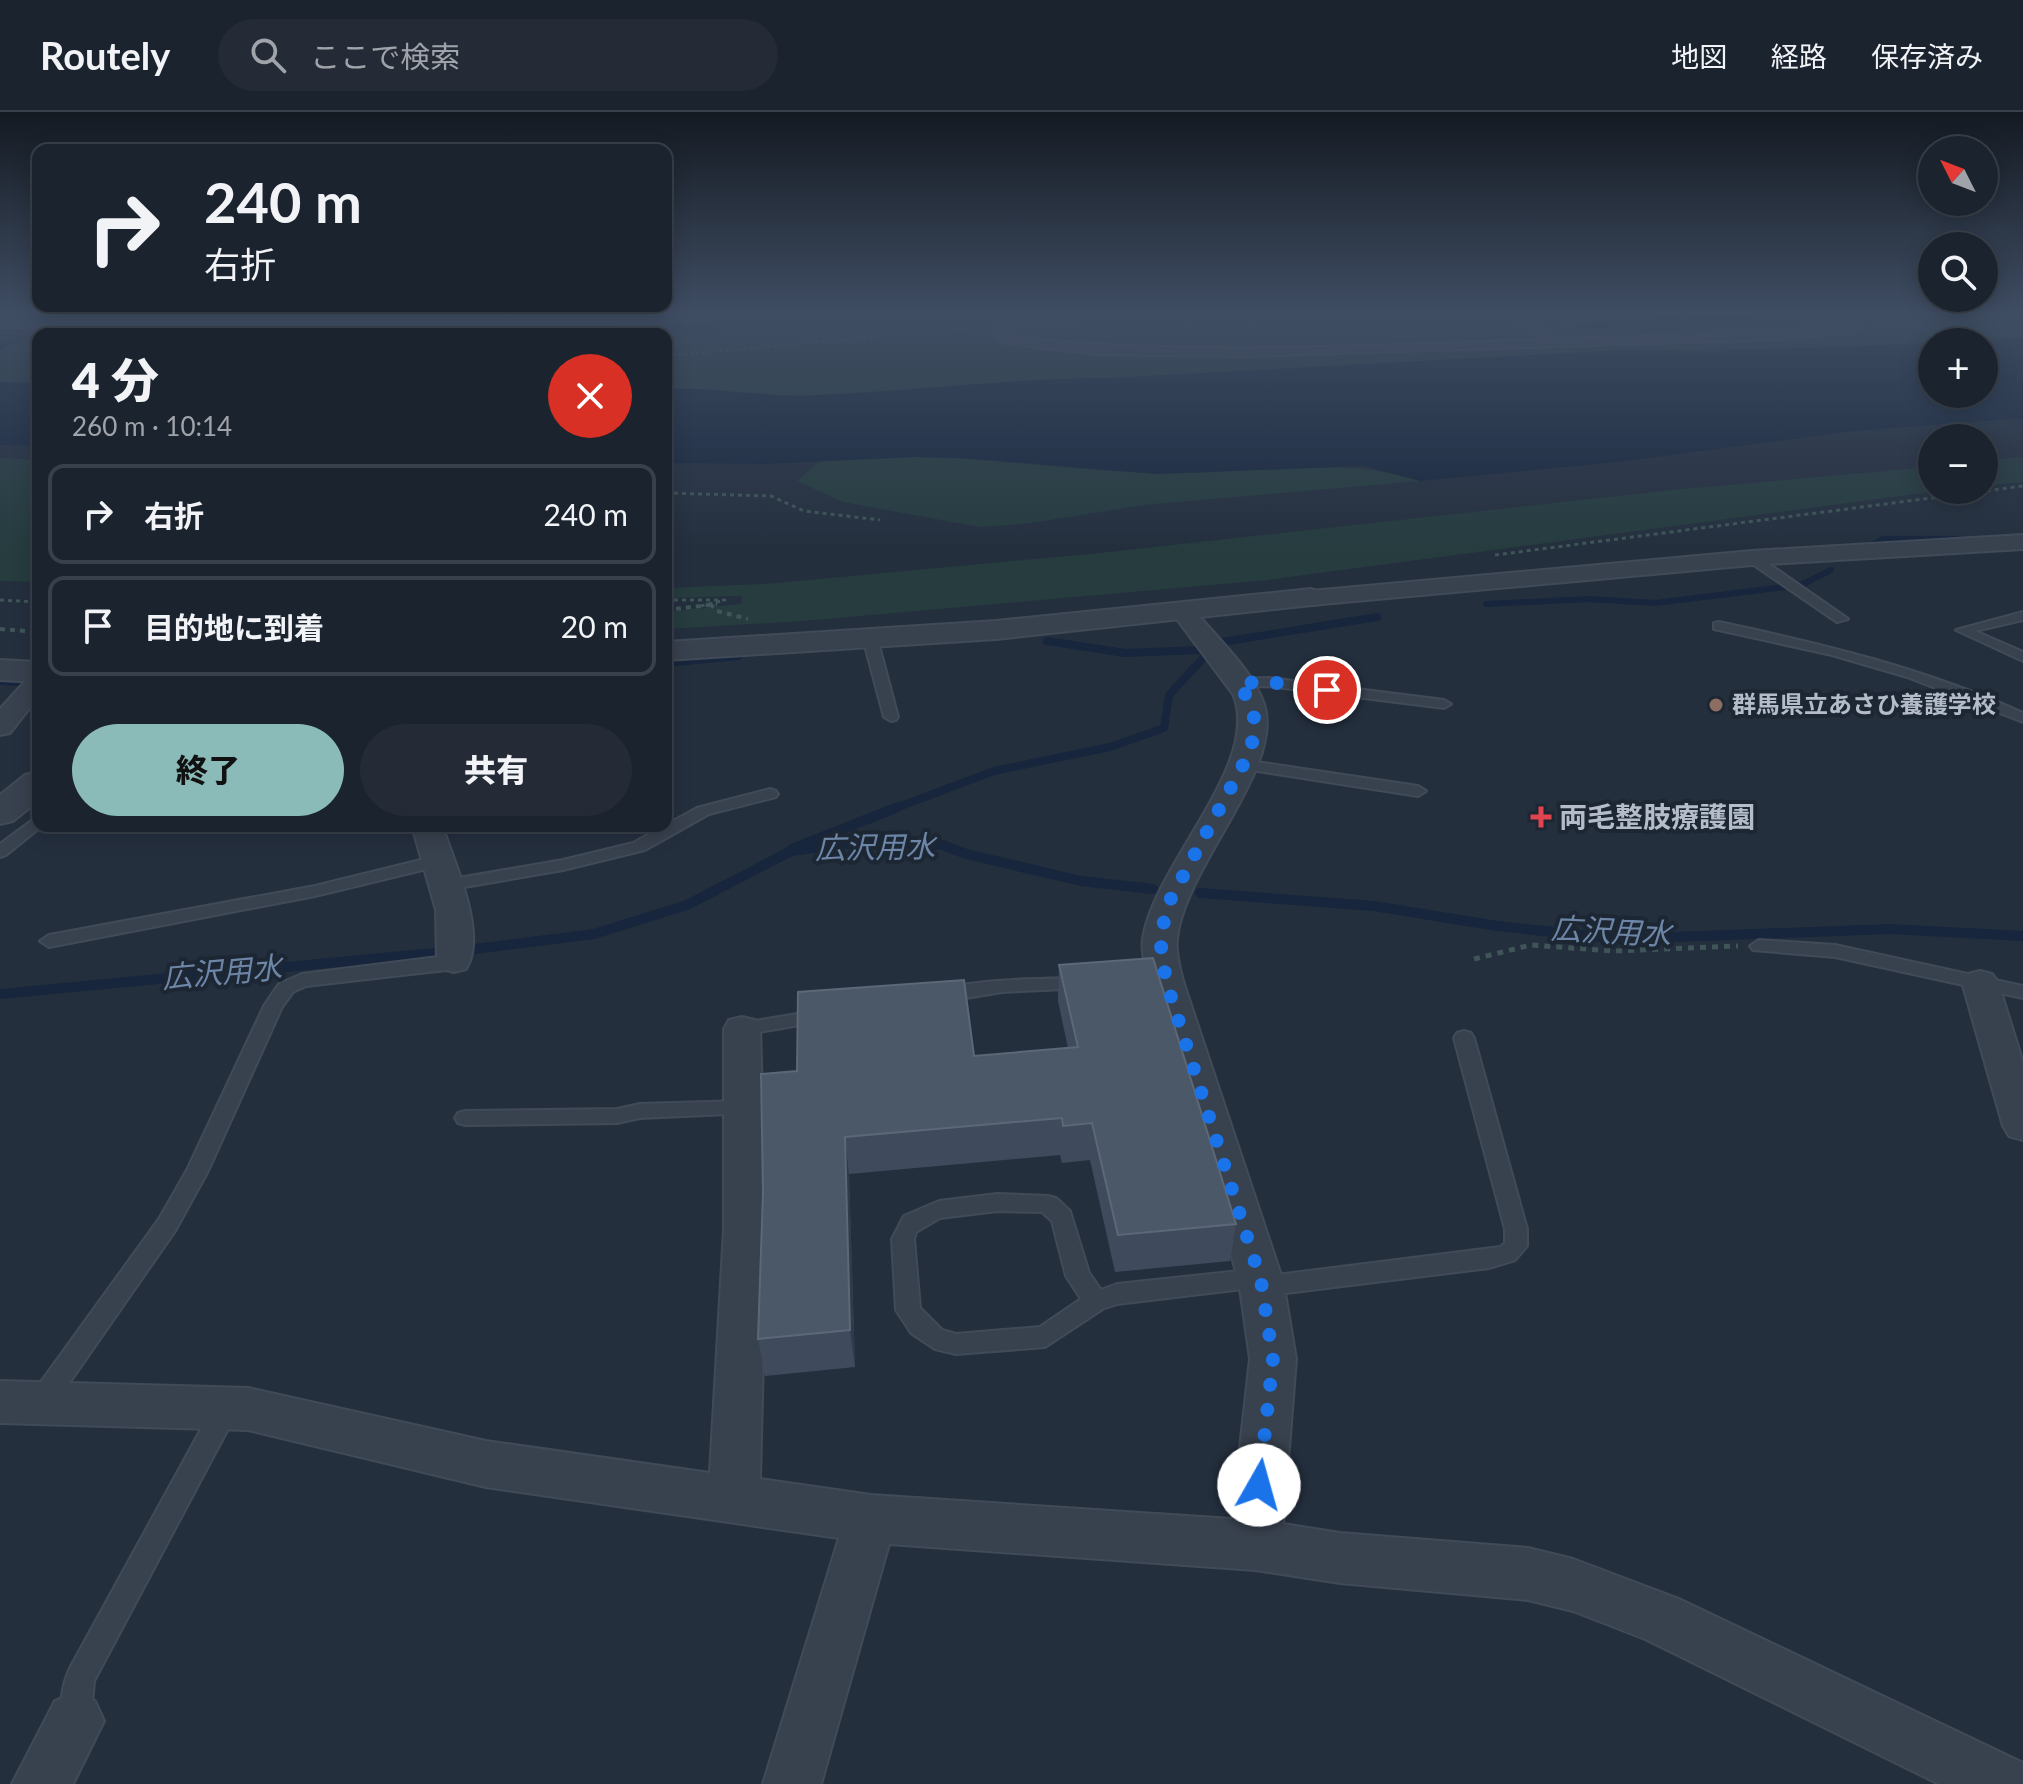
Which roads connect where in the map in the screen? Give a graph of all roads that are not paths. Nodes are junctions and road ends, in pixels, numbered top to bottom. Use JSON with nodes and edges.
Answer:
{"nodes":[{"id":1,"x":2023,"y":542,"type":"edge"},
{"id":2,"x":1752,"y":558,"type":"junction"},
{"id":3,"x":1311,"y":598,"type":"joint"},
{"id":4,"x":1183,"y":611,"type":"junction"},
{"id":5,"x":2023,"y":616,"type":"edge"},
{"id":6,"x":1842,"y":619,"type":"dead end"},
{"id":7,"x":1719,"y":626,"type":"dead end"},
{"id":8,"x":870,"y":638,"type":"junction"},
{"id":9,"x":672,"y":651,"type":"edge"},
{"id":10,"x":2023,"y":657,"type":"edge"},
{"id":11,"x":0,"y":670,"type":"edge"},
{"id":12,"x":32,"y":672,"type":"edge"},
{"id":13,"x":1239,"y":683,"type":"junction"},
{"id":14,"x":32,"y":689,"type":"edge"},
{"id":15,"x":1444,"y":704,"type":"dead end"},
{"id":16,"x":891,"y":717,"type":"dead end"},
{"id":17,"x":2023,"y":718,"type":"edge"},
{"id":18,"x":0,"y":727,"type":"edge"},
{"id":19,"x":32,"y":758,"type":"edge"},
{"id":20,"x":1243,"y":765,"type":"junction"},
{"id":21,"x":0,"y":783,"type":"edge"},
{"id":22,"x":32,"y":788,"type":"edge"},
{"id":23,"x":1418,"y":791,"type":"dead end"},
{"id":24,"x":770,"y":794,"type":"dead end"},
{"id":25,"x":0,"y":813,"type":"edge"},
{"id":26,"x":32,"y":826,"type":"edge"},
{"id":27,"x":672,"y":828,"type":"edge"},
{"id":28,"x":429,"y":832,"type":"edge"},
{"id":29,"x":666,"y":832,"type":"edge"},
{"id":30,"x":0,"y":852,"type":"edge"},
{"id":31,"x":442,"y":873,"type":"junction"},
{"id":32,"x":49,"y":941,"type":"dead end"},
{"id":33,"x":1759,"y":946,"type":"road end"},
{"id":34,"x":454,"y":961,"type":"joint"},
{"id":35,"x":1980,"y":982,"type":"junction"},
{"id":36,"x":1107,"y":983,"type":"edge"},
{"id":37,"x":2023,"y":992,"type":"edge"},
{"id":38,"x":927,"y":998,"type":"edge"},
{"id":39,"x":839,"y":1013,"type":"edge"},
{"id":40,"x":742,"y":1029,"type":"joint"},
{"id":41,"x":1464,"y":1038,"type":"dead end"},
{"id":42,"x":743,"y":1108,"type":"junction"},
{"id":43,"x":465,"y":1118,"type":"dead end"},
{"id":44,"x":2023,"y":1126,"type":"edge"},
{"id":45,"x":1260,"y":1282,"type":"junction"},
{"id":46,"x":1096,"y":1301,"type":"junction"},
{"id":47,"x":20,"y":1403,"type":"edge"},
{"id":48,"x":227,"y":1407,"type":"junction"},
{"id":49,"x":730,"y":1497,"type":"junction"},
{"id":50,"x":871,"y":1519,"type":"junction"},
{"id":51,"x":1255,"y":1545,"type":"junction"},
{"id":52,"x":75,"y":1721,"type":"joint"},
{"id":53,"x":41,"y":1784,"type":"edge"},
{"id":54,"x":792,"y":1784,"type":"edge"},
{"id":55,"x":2002,"y":1784,"type":"edge"}],
"edges":[{"from":1,"to":2,"type":"street"},
{"from":2,"to":3,"type":"street"},
{"from":2,"to":6,"type":"lane"},
{"from":3,"to":4,"type":"street"},
{"from":4,"to":8,"type":"street"},
{"from":4,"to":13,"type":"street"},
{"from":5,"to":10,"type":"lane"},
{"from":7,"to":17,"type":"lane"},
{"from":8,"to":9,"type":"street"},
{"from":8,"to":16,"type":"lane"},
{"from":11,"to":12,"type":"street"},
{"from":13,"to":15,"type":"lane"},
{"from":13,"to":20,"type":"street"},
{"from":14,"to":18,"type":"street"},
{"from":19,"to":21,"type":"street"},
{"from":20,"to":23,"type":"lane"},
{"from":20,"to":45,"type":"street"},
{"from":22,"to":25,"type":"street"},
{"from":24,"to":27,"type":"lane"},
{"from":26,"to":30,"type":"lane"},
{"from":28,"to":31,"type":"street"},
{"from":29,"to":31,"type":"lane"},
{"from":31,"to":32,"type":"lane"},
{"from":31,"to":34,"type":"street"},
{"from":33,"to":35,"type":"lane"},
{"from":34,"to":47,"type":"lane"},
{"from":35,"to":37,"type":"lane"},
{"from":35,"to":44,"type":"street"},
{"from":36,"to":38,"type":"lane"},
{"from":39,"to":40,"type":"lane"},
{"from":40,"to":42,"type":"street"},
{"from":41,"to":45,"type":"lane"},
{"from":42,"to":43,"type":"lane"},
{"from":42,"to":49,"type":"street"},
{"from":45,"to":46,"type":"lane"},
{"from":45,"to":51,"type":"street"},
{"from":46,"to":46,"type":"lane"},
{"from":47,"to":48,"type":"street"},
{"from":48,"to":49,"type":"street"},
{"from":48,"to":52,"type":"lane"},
{"from":49,"to":50,"type":"street"},
{"from":50,"to":51,"type":"street"},
{"from":50,"to":54,"type":"street"},
{"from":51,"to":55,"type":"street"},
{"from":52,"to":53,"type":"street"}]}
